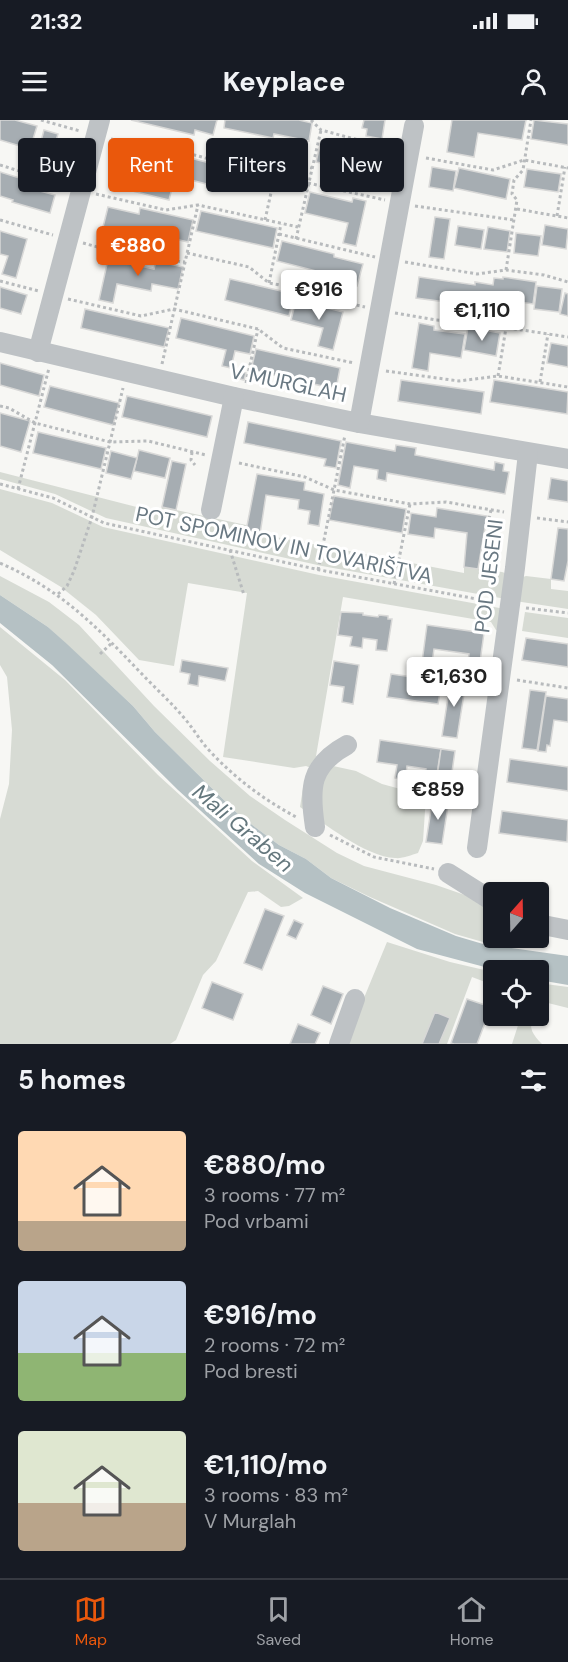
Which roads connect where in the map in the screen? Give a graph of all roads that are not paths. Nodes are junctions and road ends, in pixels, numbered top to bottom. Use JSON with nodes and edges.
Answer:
{"nodes":[{"id":1,"x":414,"y":126,"type":"dead end"},
{"id":2,"x":102,"y":132,"type":"edge"},
{"id":3,"x":0,"y":342,"type":"edge"},
{"id":4,"x":45,"y":353,"type":"junction"},
{"id":5,"x":240,"y":392,"type":"junction"},
{"id":6,"x":352,"y":428,"type":"junction"},
{"id":7,"x":528,"y":453,"type":"junction"},
{"id":8,"x":568,"y":459,"type":"edge"},
{"id":9,"x":211,"y":510,"type":"dead end"},
{"id":10,"x":347,"y":745,"type":"dead end"},
{"id":11,"x":315,"y":827,"type":"road end"},
{"id":12,"x":477,"y":848,"type":"dead end"},
{"id":13,"x":448,"y":873,"type":"road end"},
{"id":14,"x":483,"y":895,"type":"edge"},
{"id":15,"x":549,"y":926,"type":"edge"},
{"id":16,"x":568,"y":930,"type":"edge"},
{"id":17,"x":356,"y":999,"type":"dead end"},
{"id":18,"x":339,"y":1044,"type":"edge"}],
"edges":[{"from":1,"to":6,"type":"street"},
{"from":2,"to":4,"type":"street"},
{"from":3,"to":4,"type":"street","name":"V MURGLAH"},
{"from":4,"to":5,"type":"street","name":"V MURGLAH"},
{"from":5,"to":6,"type":"street","name":"V MURGLAH"},
{"from":5,"to":9,"type":"street"},
{"from":6,"to":7,"type":"street","name":"V MURGLAH"},
{"from":7,"to":8,"type":"street","name":"V MURGLAH"},
{"from":7,"to":12,"type":"street","name":"POD JESENI"},
{"from":10,"to":11,"type":"street"},
{"from":13,"to":14,"type":"street"},
{"from":15,"to":16,"type":"street"},
{"from":17,"to":18,"type":"street"}]}
